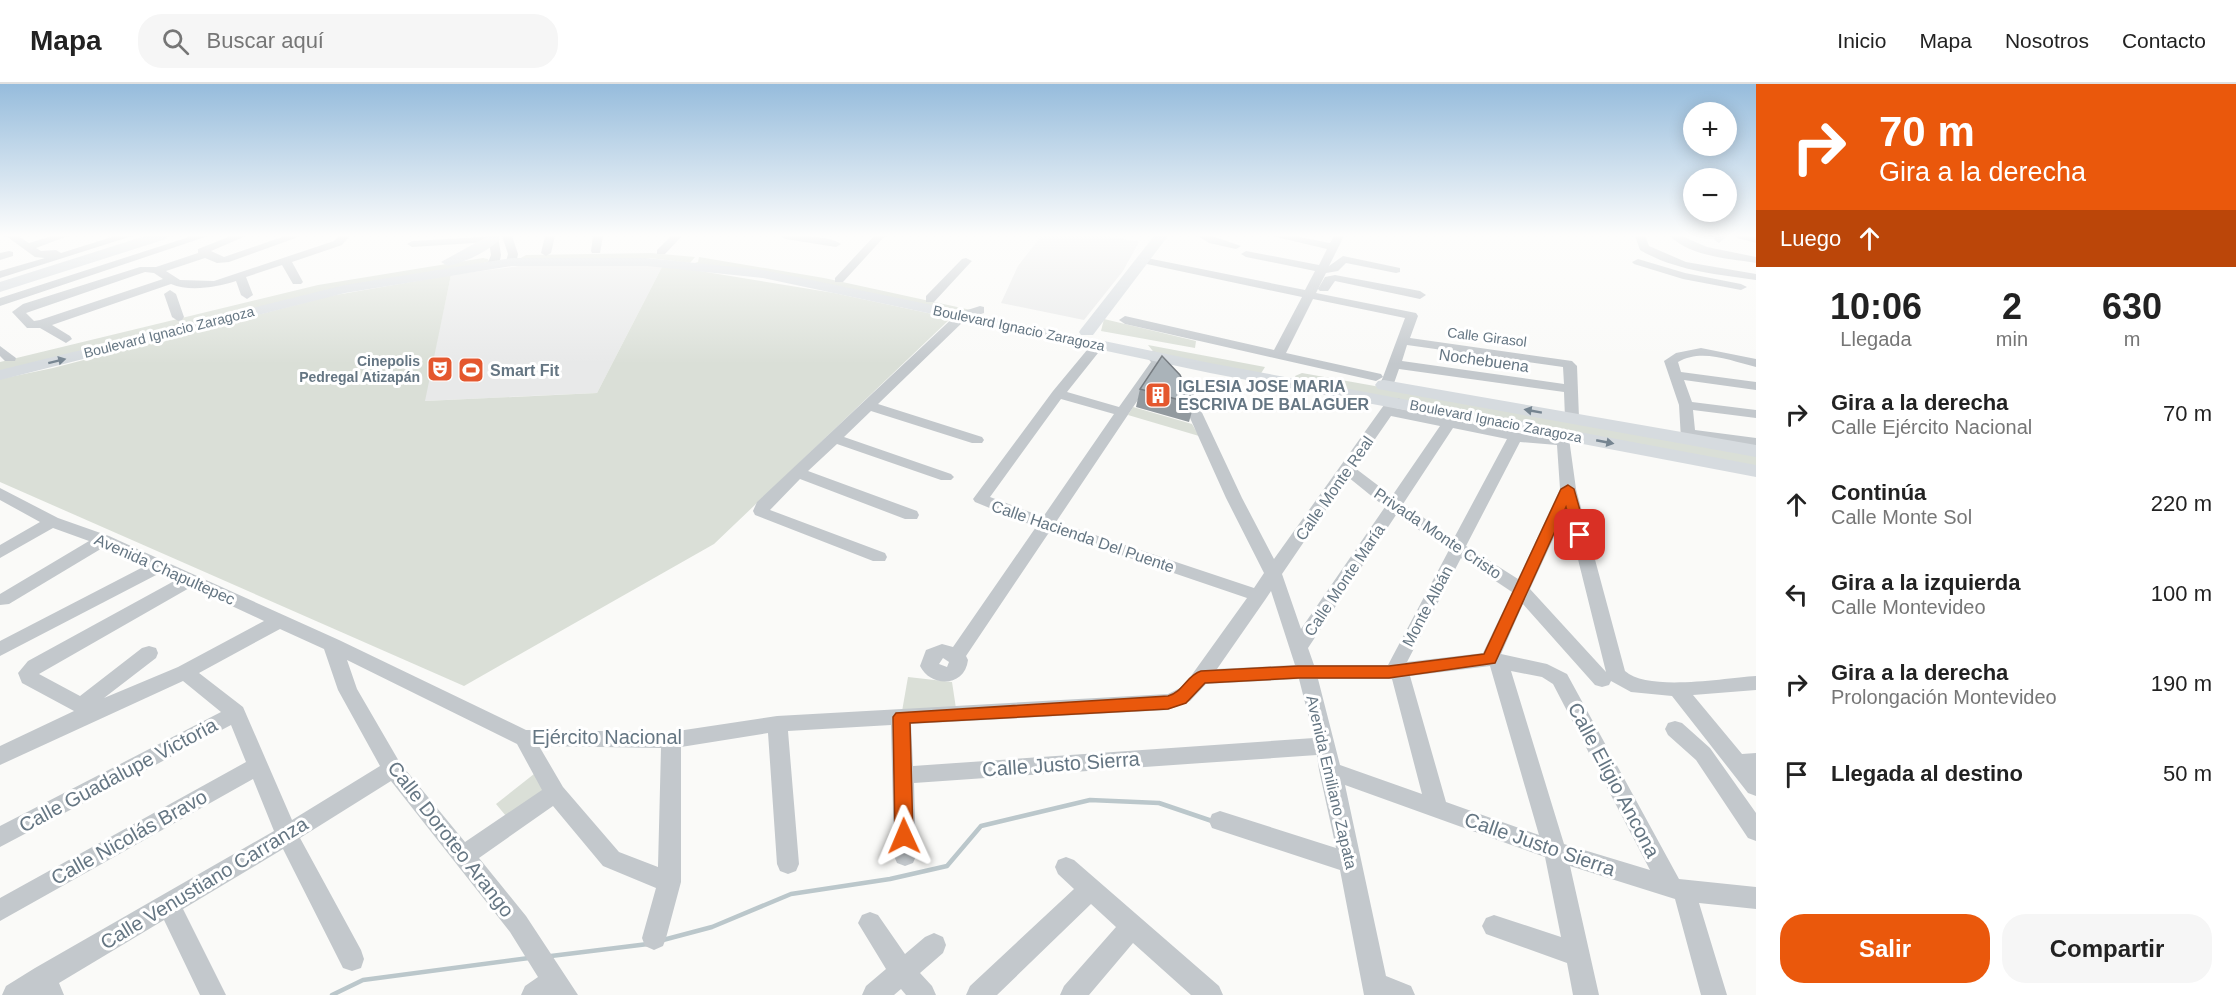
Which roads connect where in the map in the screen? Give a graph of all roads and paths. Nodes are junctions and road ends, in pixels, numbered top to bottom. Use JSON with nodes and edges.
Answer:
{"nodes":[{"id":1,"x":27,"y":279,"type":"edge"},
{"id":2,"x":72,"y":279,"type":"edge"},
{"id":3,"x":115,"y":279,"type":"edge"},
{"id":4,"x":235,"y":279,"type":"edge"},
{"id":5,"x":241,"y":279,"type":"edge"},
{"id":6,"x":295,"y":279,"type":"edge"},
{"id":7,"x":354,"y":279,"type":"edge"},
{"id":8,"x":379,"y":279,"type":"edge"},
{"id":9,"x":784,"y":279,"type":"edge"},
{"id":10,"x":832,"y":279,"type":"edge"},
{"id":11,"x":949,"y":279,"type":"edge"},
{"id":12,"x":1128,"y":279,"type":"edge"},
{"id":13,"x":1236,"y":279,"type":"edge"},
{"id":14,"x":1320,"y":279,"type":"edge"},
{"id":15,"x":1332,"y":279,"type":"edge"},
{"id":16,"x":1338,"y":279,"type":"edge"},
{"id":17,"x":1696,"y":279,"type":"edge"},
{"id":18,"x":171,"y":280,"type":"joint"},
{"id":19,"x":839,"y":280,"type":"joint"},
{"id":20,"x":297,"y":282,"type":"dead end"},
{"id":21,"x":0,"y":287,"type":"edge"},
{"id":22,"x":1741,"y":287,"type":"dead end"},
{"id":23,"x":170,"y":294,"type":"dead end"},
{"id":24,"x":247,"y":294,"type":"dead end"},
{"id":25,"x":1315,"y":294,"type":"junction"},
{"id":26,"x":1420,"y":295,"type":"dead end"},
{"id":27,"x":930,"y":299,"type":"junction"},
{"id":28,"x":0,"y":302,"type":"edge"},
{"id":29,"x":980,"y":310,"type":"junction"},
{"id":30,"x":962,"y":316,"type":"junction"},
{"id":31,"x":178,"y":317,"type":"junction"},
{"id":32,"x":1125,"y":320,"type":"dead end"},
{"id":33,"x":1040,"y":322,"type":"junction"},
{"id":34,"x":42,"y":324,"type":"junction"},
{"id":35,"x":1087,"y":332,"type":"junction"},
{"id":36,"x":66,"y":339,"type":"dead end"},
{"id":37,"x":1403,"y":341,"type":"junction"},
{"id":38,"x":1092,"y":353,"type":"dead end"},
{"id":39,"x":3,"y":356,"type":"edge"},
{"id":40,"x":1154,"y":359,"type":"junction"},
{"id":41,"x":1756,"y":363,"type":"edge"},
{"id":42,"x":1394,"y":364,"type":"junction"},
{"id":43,"x":1278,"y":367,"type":"junction"},
{"id":44,"x":1210,"y":368,"type":"junction"},
{"id":45,"x":0,"y":375,"type":"edge"},
{"id":46,"x":1676,"y":375,"type":"junction"},
{"id":47,"x":1381,"y":381,"type":"junction"},
{"id":48,"x":1756,"y":386,"type":"edge"},
{"id":49,"x":1182,"y":387,"type":"junction"},
{"id":50,"x":1570,"y":389,"type":"junction"},
{"id":51,"x":1058,"y":394,"type":"junction"},
{"id":52,"x":868,"y":405,"type":"junction"},
{"id":53,"x":1686,"y":405,"type":"junction"},
{"id":54,"x":1391,"y":406,"type":"junction"},
{"id":55,"x":1122,"y":412,"type":"junction"},
{"id":56,"x":1756,"y":414,"type":"edge"},
{"id":57,"x":1572,"y":418,"type":"junction"},
{"id":58,"x":1449,"y":423,"type":"junction"},
{"id":59,"x":1516,"y":436,"type":"junction"},
{"id":60,"x":1688,"y":436,"type":"junction"},
{"id":61,"x":834,"y":438,"type":"junction"},
{"id":62,"x":1563,"y":438,"type":"junction"},
{"id":63,"x":977,"y":440,"type":"dead end"},
{"id":64,"x":1756,"y":442,"type":"edge"},
{"id":65,"x":1756,"y":451,"type":"edge"},
{"id":66,"x":1346,"y":468,"type":"junction"},
{"id":67,"x":1756,"y":471,"type":"edge"},
{"id":68,"x":798,"y":473,"type":"junction"},
{"id":69,"x":946,"y":477,"type":"dead end"},
{"id":70,"x":1568,"y":489,"type":"junction"},
{"id":71,"x":0,"y":493,"type":"edge"},
{"id":72,"x":1394,"y":506,"type":"junction"},
{"id":73,"x":911,"y":515,"type":"dead end"},
{"id":74,"x":52,"y":522,"type":"junction"},
{"id":75,"x":1045,"y":524,"type":"junction"},
{"id":76,"x":103,"y":540,"type":"junction"},
{"id":77,"x":1459,"y":545,"type":"junction"},
{"id":78,"x":0,"y":552,"type":"edge"},
{"id":79,"x":879,"y":557,"type":"dead end"},
{"id":80,"x":160,"y":566,"type":"junction"},
{"id":81,"x":1274,"y":575,"type":"junction"},
{"id":82,"x":190,"y":580,"type":"junction"},
{"id":83,"x":1521,"y":588,"type":"junction"},
{"id":84,"x":1259,"y":596,"type":"junction"},
{"id":85,"x":3,"y":600,"type":"dead end"},
{"id":86,"x":280,"y":621,"type":"junction"},
{"id":87,"x":332,"y":645,"type":"junction"},
{"id":88,"x":0,"y":649,"type":"edge"},
{"id":89,"x":149,"y":653,"type":"dead end"},
{"id":90,"x":956,"y":657,"type":"dead end"},
{"id":91,"x":1494,"y":659,"type":"junction"},
{"id":92,"x":1302,"y":664,"type":"junction"},
{"id":93,"x":1402,"y":668,"type":"junction"},
{"id":94,"x":185,"y":672,"type":"junction"},
{"id":95,"x":1201,"y":677,"type":"junction"},
{"id":96,"x":1602,"y":680,"type":"dead end"},
{"id":97,"x":1756,"y":682,"type":"edge"},
{"id":98,"x":1676,"y":688,"type":"junction"},
{"id":99,"x":87,"y":709,"type":"junction"},
{"id":100,"x":236,"y":713,"type":"junction"},
{"id":101,"x":901,"y":717,"type":"junction"},
{"id":102,"x":777,"y":724,"type":"junction"},
{"id":103,"x":1675,"y":729,"type":"dead end"},
{"id":104,"x":524,"y":738,"type":"junction"},
{"id":105,"x":671,"y":740,"type":"junction"},
{"id":106,"x":1326,"y":746,"type":"junction"},
{"id":107,"x":0,"y":756,"type":"edge"},
{"id":108,"x":1746,"y":763,"type":"edge"},
{"id":109,"x":259,"y":765,"type":"junction"},
{"id":110,"x":393,"y":769,"type":"junction"},
{"id":111,"x":1329,"y":770,"type":"junction"},
{"id":112,"x":903,"y":775,"type":"junction"},
{"id":113,"x":1756,"y":787,"type":"edge"},
{"id":114,"x":555,"y":793,"type":"junction"},
{"id":115,"x":1437,"y":809,"type":"junction"},
{"id":116,"x":1220,"y":821,"type":"dead end"},
{"id":117,"x":1756,"y":831,"type":"edge"},
{"id":118,"x":287,"y":835,"type":"junction"},
{"id":119,"x":0,"y":837,"type":"edge"},
{"id":120,"x":1555,"y":851,"type":"junction"},
{"id":121,"x":463,"y":856,"type":"junction"},
{"id":122,"x":905,"y":856,"type":"dead end"},
{"id":123,"x":1350,"y":863,"type":"junction"},
{"id":124,"x":788,"y":864,"type":"dead end"},
{"id":125,"x":1066,"y":867,"type":"dead end"},
{"id":126,"x":669,"y":882,"type":"junction"},
{"id":127,"x":1090,"y":889,"type":"junction"},
{"id":128,"x":1678,"y":889,"type":"junction"},
{"id":129,"x":1756,"y":898,"type":"edge"},
{"id":130,"x":169,"y":905,"type":"junction"},
{"id":131,"x":0,"y":910,"type":"edge"},
{"id":132,"x":870,"y":923,"type":"dead end"},
{"id":133,"x":1132,"y":926,"type":"junction"},
{"id":134,"x":1494,"y":926,"type":"dead end"},
{"id":135,"x":654,"y":938,"type":"dead end"},
{"id":136,"x":934,"y":945,"type":"dead end"},
{"id":137,"x":1578,"y":955,"type":"junction"},
{"id":138,"x":352,"y":959,"type":"dead end"},
{"id":139,"x":902,"y":972,"type":"junction"},
{"id":140,"x":558,"y":984,"type":"edge"},
{"id":141,"x":48,"y":986,"type":"edge"},
{"id":142,"x":1376,"y":990,"type":"edge"},
{"id":143,"x":15,"y":995,"type":"edge"},
{"id":144,"x":213,"y":995,"type":"edge"},
{"id":145,"x":534,"y":995,"type":"edge"},
{"id":146,"x":874,"y":995,"type":"edge"},
{"id":147,"x":923,"y":995,"type":"edge"},
{"id":148,"x":980,"y":995,"type":"edge"},
{"id":149,"x":1073,"y":995,"type":"edge"},
{"id":150,"x":1210,"y":995,"type":"edge"},
{"id":151,"x":1402,"y":995,"type":"edge"},
{"id":152,"x":1586,"y":995,"type":"edge"},
{"id":153,"x":1714,"y":995,"type":"edge"}],
"edges":[{"from":1,"to":21,"type":"highway"},
{"from":2,"to":28,"type":"street"},
{"from":3,"to":34,"type":"street"},
{"from":4,"to":18,"type":"street"},
{"from":5,"to":24,"type":"street"},
{"from":6,"to":20,"type":"street"},
{"from":7,"to":31,"type":"main road","name":"Boulevard Ignacio Zaragoza"},
{"from":45,"to":8,"type":"main road","name":"Boulevard Ignacio Zaragoza","one_way":true},
{"from":9,"to":30,"type":"main road","name":"Boulevard Ignacio Zaragoza"},
{"from":10,"to":19,"type":"main road","name":"Boulevard Ignacio Zaragoza"},
{"from":11,"to":27,"type":"street"},
{"from":12,"to":35,"type":"main road"},
{"from":13,"to":25,"type":"street"},
{"from":14,"to":25,"type":"street"},
{"from":15,"to":25,"type":"street"},
{"from":16,"to":26,"type":"street"},
{"from":17,"to":22,"type":"street"},
{"from":18,"to":34,"type":"street"},
{"from":19,"to":27,"type":"main road","name":"Boulevard Ignacio Zaragoza"},
{"from":23,"to":31,"type":"street"},
{"from":25,"to":37,"type":"street"},
{"from":25,"to":43,"type":"street"},
{"from":27,"to":29,"type":"main road","name":"Boulevard Ignacio Zaragoza"},
{"from":29,"to":30,"type":"street"},
{"from":29,"to":33,"type":"main road","name":"Boulevard Ignacio Zaragoza"},
{"from":30,"to":40,"type":"main road","name":"Boulevard Ignacio Zaragoza"},
{"from":30,"to":52,"type":"street"},
{"from":31,"to":39,"type":"main road","name":"Boulevard Ignacio Zaragoza"},
{"from":32,"to":43,"type":"street"},
{"from":33,"to":35,"type":"main road","name":"Boulevard Ignacio Zaragoza"},
{"from":33,"to":40,"type":"main road"},
{"from":34,"to":36,"type":"street"},
{"from":35,"to":43,"type":"main road","name":"Boulevard Ignacio Zaragoza"},
{"from":37,"to":42,"type":"street"},
{"from":37,"to":50,"type":"street","name":"Calle Girasol"},
{"from":38,"to":51,"type":"street","name":"Calle Hacienda Del Puente"},
{"from":40,"to":44,"type":"main road","name":"Boulevard Ignacio Zaragoza"},
{"from":40,"to":49,"type":"street","name":"Avenida Emiliano Zapata"},
{"from":40,"to":55,"type":"street"},
{"from":41,"to":46,"type":"street"},
{"from":42,"to":47,"type":"street"},
{"from":42,"to":50,"type":"street","name":"Nochebuena"},
{"from":43,"to":44,"type":"main road","name":"Boulevard Ignacio Zaragoza"},
{"from":43,"to":47,"type":"main road","name":"Boulevard Ignacio Zaragoza"},
{"from":43,"to":54,"type":"main road","name":"Boulevard Ignacio Zaragoza"},
{"from":44,"to":49,"type":"main road"},
{"from":46,"to":48,"type":"street"},
{"from":46,"to":53,"type":"street"},
{"from":57,"to":47,"type":"main road","name":"Boulevard Ignacio Zaragoza","one_way":true},
{"from":49,"to":81,"type":"street","name":"Avenida Emiliano Zapata"},
{"from":50,"to":57,"type":"street"},
{"from":51,"to":55,"type":"street"},
{"from":51,"to":75,"type":"street","name":"Calle Hacienda Del Puente"},
{"from":52,"to":61,"type":"street"},
{"from":52,"to":63,"type":"street"},
{"from":53,"to":56,"type":"street"},
{"from":53,"to":60,"type":"street"},
{"from":54,"to":58,"type":"street"},
{"from":54,"to":62,"type":"main road","name":"Boulevard Ignacio Zaragoza"},
{"from":54,"to":66,"type":"street","name":"Calle Monte Real"},
{"from":55,"to":75,"type":"street"},
{"from":57,"to":60,"type":"main road","name":"Boulevard Ignacio Zaragoza"},
{"from":58,"to":59,"type":"street"},
{"from":58,"to":72,"type":"street","name":"Calle Monte María"},
{"from":59,"to":62,"type":"street"},
{"from":59,"to":77,"type":"street","name":"Monte Albán"},
{"from":60,"to":64,"type":"street"},
{"from":60,"to":65,"type":"main road","name":"Boulevard Ignacio Zaragoza"},
{"from":61,"to":68,"type":"street"},
{"from":61,"to":69,"type":"street"},
{"from":62,"to":67,"type":"main road","name":"Boulevard Ignacio Zaragoza","one_way":true},
{"from":62,"to":70,"type":"street"},
{"from":66,"to":72,"type":"street","name":"Privada Monte Cristo"},
{"from":66,"to":81,"type":"street","name":"Calle Monte Real"},
{"from":68,"to":73,"type":"street"},
{"from":68,"to":79,"type":"street"},
{"from":70,"to":83,"type":"street"},
{"from":70,"to":98,"type":"street"},
{"from":71,"to":74,"type":"street","name":"Avenida Chapultepec"},
{"from":72,"to":77,"type":"street","name":"Privada Monte Cristo"},
{"from":72,"to":92,"type":"street","name":"Calle Monte María"},
{"from":74,"to":76,"type":"street","name":"Avenida Chapultepec"},
{"from":74,"to":78,"type":"street"},
{"from":75,"to":84,"type":"street","name":"Calle Hacienda Del Puente"},
{"from":75,"to":90,"type":"street"},
{"from":76,"to":80,"type":"street","name":"Avenida Chapultepec"},
{"from":76,"to":85,"type":"street"},
{"from":77,"to":83,"type":"street","name":"Privada Monte Cristo"},
{"from":77,"to":93,"type":"street","name":"Monte Albán"},
{"from":80,"to":82,"type":"street","name":"Avenida Chapultepec"},
{"from":80,"to":88,"type":"street"},
{"from":81,"to":84,"type":"street"},
{"from":81,"to":92,"type":"street","name":"Avenida Emiliano Zapata"},
{"from":82,"to":86,"type":"street","name":"Avenida Chapultepec"},
{"from":82,"to":99,"type":"street"},
{"from":83,"to":91,"type":"street"},
{"from":83,"to":96,"type":"street","name":"Privada Monte Cristo"},
{"from":84,"to":95,"type":"street"},
{"from":86,"to":87,"type":"street","name":"Avenida Chapultepec"},
{"from":86,"to":94,"type":"street"},
{"from":87,"to":104,"type":"street","name":"Ejército Nacional"},
{"from":87,"to":110,"type":"street","name":"Calle Doroteo Arango"},
{"from":89,"to":99,"type":"street"},
{"from":91,"to":93,"type":"street"},
{"from":91,"to":120,"type":"street"},
{"from":91,"to":128,"type":"street","name":"Calle Eligio Ancona"},
{"from":92,"to":93,"type":"street"},
{"from":92,"to":95,"type":"street"},
{"from":92,"to":106,"type":"street","name":"Avenida Emiliano Zapata"},
{"from":93,"to":115,"type":"street"},
{"from":94,"to":99,"type":"street"},
{"from":94,"to":100,"type":"street"},
{"from":95,"to":101,"type":"street","name":"Ejército Nacional"},
{"from":97,"to":98,"type":"street"},
{"from":98,"to":108,"type":"street"},
{"from":99,"to":107,"type":"street"},
{"from":100,"to":109,"type":"street"},
{"from":100,"to":119,"type":"street","name":"Calle Guadalupe Victoria"},
{"from":101,"to":102,"type":"street","name":"Ejército Nacional"},
{"from":101,"to":112,"type":"street"},
{"from":102,"to":105,"type":"street","name":"Ejército Nacional"},
{"from":102,"to":124,"type":"street"},
{"from":103,"to":117,"type":"street"},
{"from":104,"to":105,"type":"street","name":"Ejército Nacional"},
{"from":104,"to":114,"type":"street"},
{"from":105,"to":126,"type":"street"},
{"from":106,"to":111,"type":"street","name":"Avenida Emiliano Zapata"},
{"from":106,"to":112,"type":"street","name":"Calle Justo Sierra"},
{"from":108,"to":113,"type":"street"},
{"from":109,"to":118,"type":"street"},
{"from":109,"to":131,"type":"street","name":"Calle Nicolás Bravo"},
{"from":110,"to":118,"type":"street","name":"Calle Venustiano Carranza"},
{"from":110,"to":121,"type":"street","name":"Calle Doroteo Arango"},
{"from":111,"to":115,"type":"street","name":"Calle Justo Sierra"},
{"from":111,"to":123,"type":"street","name":"Avenida Emiliano Zapata"},
{"from":112,"to":122,"type":"street"},
{"from":114,"to":121,"type":"street"},
{"from":114,"to":126,"type":"street"},
{"from":115,"to":120,"type":"street","name":"Calle Justo Sierra"},
{"from":116,"to":123,"type":"street"},
{"from":118,"to":130,"type":"street","name":"Calle Venustiano Carranza"},
{"from":118,"to":138,"type":"street"},
{"from":120,"to":128,"type":"street","name":"Calle Justo Sierra"},
{"from":120,"to":137,"type":"street"},
{"from":121,"to":140,"type":"street","name":"Calle Doroteo Arango"},
{"from":123,"to":142,"type":"street","name":"Avenida Emiliano Zapata"},
{"from":125,"to":127,"type":"street"},
{"from":126,"to":135,"type":"street"},
{"from":127,"to":133,"type":"street"},
{"from":127,"to":148,"type":"street"},
{"from":128,"to":129,"type":"street","name":"Calle Justo Sierra"},
{"from":128,"to":153,"type":"street","name":"Calle Eligio Ancona"},
{"from":130,"to":141,"type":"street","name":"Calle Venustiano Carranza"},
{"from":130,"to":144,"type":"street"},
{"from":132,"to":139,"type":"street"},
{"from":133,"to":149,"type":"street"},
{"from":133,"to":150,"type":"street"},
{"from":134,"to":137,"type":"street"},
{"from":136,"to":139,"type":"street"},
{"from":137,"to":152,"type":"street"},
{"from":139,"to":146,"type":"street"},
{"from":139,"to":147,"type":"street"},
{"from":140,"to":145,"type":"street"},
{"from":141,"to":143,"type":"street","name":"Calle Venustiano Carranza"},
{"from":142,"to":151,"type":"street"}]}
